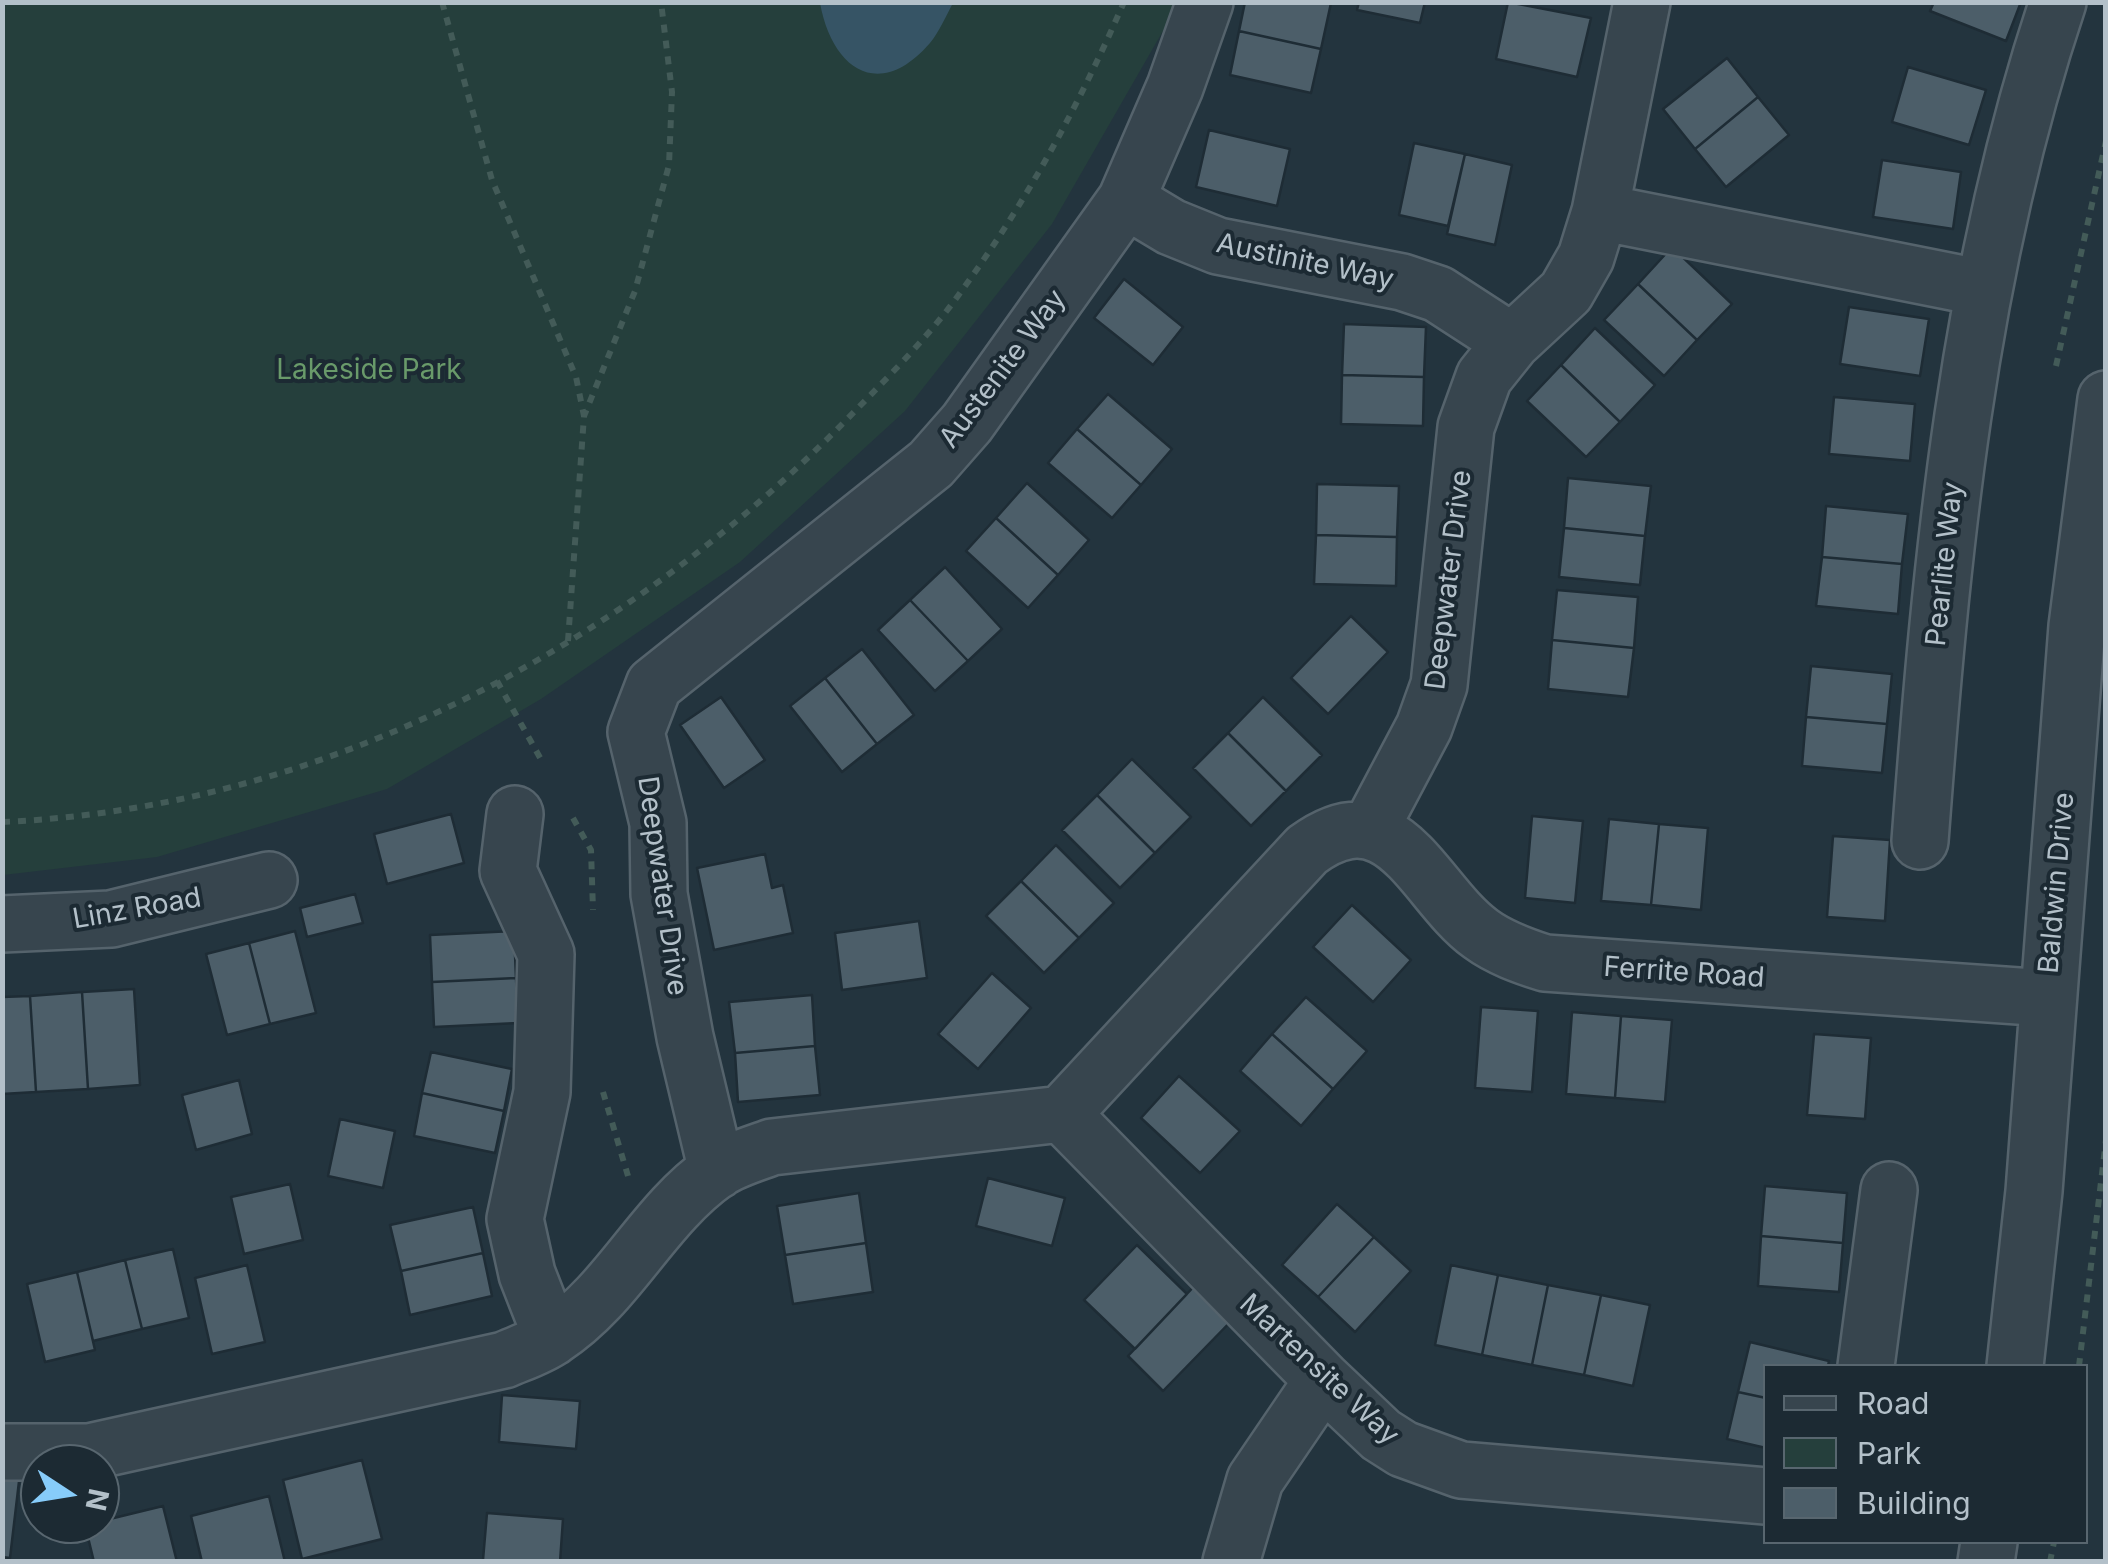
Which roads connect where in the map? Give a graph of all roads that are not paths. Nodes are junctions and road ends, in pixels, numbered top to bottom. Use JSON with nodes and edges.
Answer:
{"nodes":[{"id":1,"x":1204,"y":2,"type":"edge"},
{"id":2,"x":1642,"y":2,"type":"edge"},
{"id":3,"x":2058,"y":2,"type":"edge"},
{"id":4,"x":1126,"y":200,"type":"junction"},
{"id":5,"x":1600,"y":212,"type":"junction"},
{"id":6,"x":1983,"y":288,"type":"junction"},
{"id":7,"x":1512,"y":342,"type":"junction"},
{"id":8,"x":2106,"y":400,"type":"edge"},
{"id":9,"x":719,"y":633,"type":"joint"},
{"id":10,"x":515,"y":814,"type":"dead end"},
{"id":11,"x":1370,"y":831,"type":"junction"},
{"id":12,"x":1920,"y":842,"type":"dead end"},
{"id":13,"x":269,"y":880,"type":"dead end"},
{"id":14,"x":2,"y":924,"type":"edge"},
{"id":15,"x":2048,"y":998,"type":"junction"},
{"id":16,"x":1062,"y":1114,"type":"junction"},
{"id":17,"x":717,"y":1170,"type":"junction"},
{"id":18,"x":1889,"y":1190,"type":"dead end"},
{"id":19,"x":552,"y":1338,"type":"junction"},
{"id":20,"x":1866,"y":1364,"type":"edge"},
{"id":21,"x":2015,"y":1364,"type":"edge"},
{"id":22,"x":1323,"y":1380,"type":"junction"},
{"id":23,"x":2,"y":1452,"type":"edge"},
{"id":24,"x":1763,"y":1496,"type":"edge"},
{"id":25,"x":1232,"y":1562,"type":"edge"}],
"edges":[{"from":1,"to":4,"type":"street"},
{"from":2,"to":5,"type":"street","name":"Deepwater Drive"},
{"from":3,"to":6,"type":"street","name":"Pearlite Way"},
{"from":4,"to":7,"type":"street","name":"Austinite Way"},
{"from":4,"to":9,"type":"street","name":"Austenite Way"},
{"from":5,"to":6,"type":"street"},
{"from":5,"to":7,"type":"street","name":"Deepwater Drive"},
{"from":6,"to":12,"type":"street","name":"Pearlite Way"},
{"from":7,"to":11,"type":"street","name":"Deepwater Drive"},
{"from":8,"to":15,"type":"street","name":"Baldwin Drive"},
{"from":9,"to":17,"type":"street","name":"Deepwater Drive"},
{"from":10,"to":19,"type":"street"},
{"from":11,"to":15,"type":"street","name":"Ferrite Road"},
{"from":11,"to":16,"type":"street"},
{"from":13,"to":14,"type":"street","name":"Linz Road"},
{"from":15,"to":21,"type":"street","name":"Baldwin Drive"},
{"from":16,"to":17,"type":"street"},
{"from":16,"to":22,"type":"street","name":"Martensite Way"},
{"from":17,"to":19,"type":"street"},
{"from":18,"to":20,"type":"street"},
{"from":19,"to":23,"type":"street"},
{"from":22,"to":24,"type":"street","name":"Martensite Way"},
{"from":22,"to":25,"type":"street"}]}
